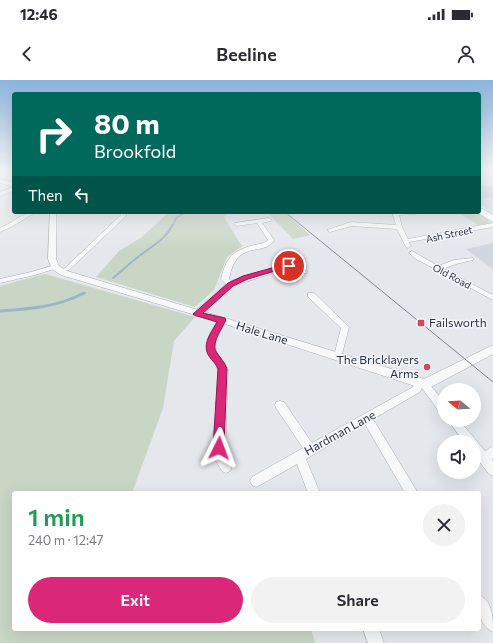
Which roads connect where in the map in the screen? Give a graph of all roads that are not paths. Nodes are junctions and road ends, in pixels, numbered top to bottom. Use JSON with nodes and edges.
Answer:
{"nodes":[{"id":1,"x":481,"y":211,"type":"edge"},
{"id":2,"x":28,"y":214,"type":"edge"},
{"id":3,"x":53,"y":214,"type":"edge"},
{"id":4,"x":124,"y":214,"type":"edge"},
{"id":5,"x":395,"y":214,"type":"edge"},
{"id":6,"x":493,"y":218,"type":"edge"},
{"id":7,"x":269,"y":220,"type":"dead end"},
{"id":8,"x":258,"y":221,"type":"junction"},
{"id":9,"x":237,"y":224,"type":"dead end"},
{"id":10,"x":493,"y":225,"type":"edge"},
{"id":11,"x":399,"y":227,"type":"junction"},
{"id":12,"x":0,"y":230,"type":"edge"},
{"id":13,"x":330,"y":230,"type":"dead end"},
{"id":14,"x":404,"y":241,"type":"junction"},
{"id":15,"x":286,"y":257,"type":"dead end"},
{"id":16,"x":471,"y":259,"type":"dead end"},
{"id":17,"x":289,"y":266,"type":"junction"},
{"id":18,"x":437,"y":268,"type":"junction"},
{"id":19,"x":58,"y":269,"type":"junction"},
{"id":20,"x":305,"y":272,"type":"dead end"},
{"id":21,"x":0,"y":281,"type":"edge"},
{"id":22,"x":230,"y":284,"type":"junction"},
{"id":23,"x":311,"y":295,"type":"dead end"},
{"id":24,"x":493,"y":298,"type":"edge"},
{"id":25,"x":197,"y":314,"type":"junction"},
{"id":26,"x":222,"y":320,"type":"junction"},
{"id":27,"x":493,"y":349,"type":"edge"},
{"id":28,"x":338,"y":356,"type":"junction"},
{"id":29,"x":421,"y":383,"type":"junction"},
{"id":30,"x":437,"y":402,"type":"edge"},
{"id":31,"x":280,"y":405,"type":"dead end"},
{"id":32,"x":367,"y":419,"type":"junction"},
{"id":33,"x":458,"y":427,"type":"edge"},
{"id":34,"x":465,"y":435,"type":"edge"},
{"id":35,"x":310,"y":450,"type":"junction"},
{"id":36,"x":489,"y":455,"type":"edge"},
{"id":37,"x":299,"y":456,"type":"junction"},
{"id":38,"x":226,"y":462,"type":"dead end"},
{"id":39,"x":493,"y":470,"type":"edge"},
{"id":40,"x":256,"y":481,"type":"dead end"},
{"id":41,"x":313,"y":491,"type":"edge"},
{"id":42,"x":411,"y":491,"type":"edge"},
{"id":43,"x":481,"y":605,"type":"edge"},
{"id":44,"x":493,"y":624,"type":"edge"},
{"id":45,"x":372,"y":631,"type":"edge"},
{"id":46,"x":376,"y":643,"type":"edge"}],
"edges":[{"from":1,"to":6,"type":"highway"},
{"from":2,"to":12,"type":"street"},
{"from":3,"to":19,"type":"street"},
{"from":4,"to":19,"type":"street"},
{"from":5,"to":11,"type":"street","name":"Old Road"},
{"from":7,"to":8,"type":"street"},
{"from":8,"to":9,"type":"street"},
{"from":8,"to":22,"type":"street"},
{"from":10,"to":14,"type":"street","name":"Ash Street"},
{"from":11,"to":13,"type":"street"},
{"from":11,"to":14,"type":"street","name":"Old Road"},
{"from":14,"to":18,"type":"street","name":"Old Road"},
{"from":15,"to":17,"type":"street"},
{"from":16,"to":18,"type":"street"},
{"from":17,"to":20,"type":"street"},
{"from":17,"to":22,"type":"street"},
{"from":18,"to":24,"type":"street","name":"Old Road"},
{"from":19,"to":21,"type":"street"},
{"from":19,"to":25,"type":"street","name":"Hale Lane"},
{"from":22,"to":25,"type":"street"},
{"from":23,"to":28,"type":"street"},
{"from":25,"to":26,"type":"street","name":"Hale Lane"},
{"from":26,"to":28,"type":"street","name":"Hale Lane"},
{"from":26,"to":38,"type":"street"},
{"from":27,"to":29,"type":"street","name":"Hardman Lane"},
{"from":28,"to":29,"type":"street","name":"Hale Lane"},
{"from":29,"to":30,"type":"street"},
{"from":29,"to":32,"type":"street","name":"Hardman Lane"},
{"from":31,"to":35,"type":"street"},
{"from":32,"to":35,"type":"street","name":"Hardman Lane"},
{"from":32,"to":42,"type":"street"},
{"from":33,"to":34,"type":"street"},
{"from":35,"to":37,"type":"street","name":"Hardman Lane"},
{"from":36,"to":39,"type":"street"},
{"from":37,"to":40,"type":"street","name":"Hardman Lane"},
{"from":37,"to":41,"type":"street"},
{"from":43,"to":44,"type":"street"},
{"from":45,"to":46,"type":"street"}]}
